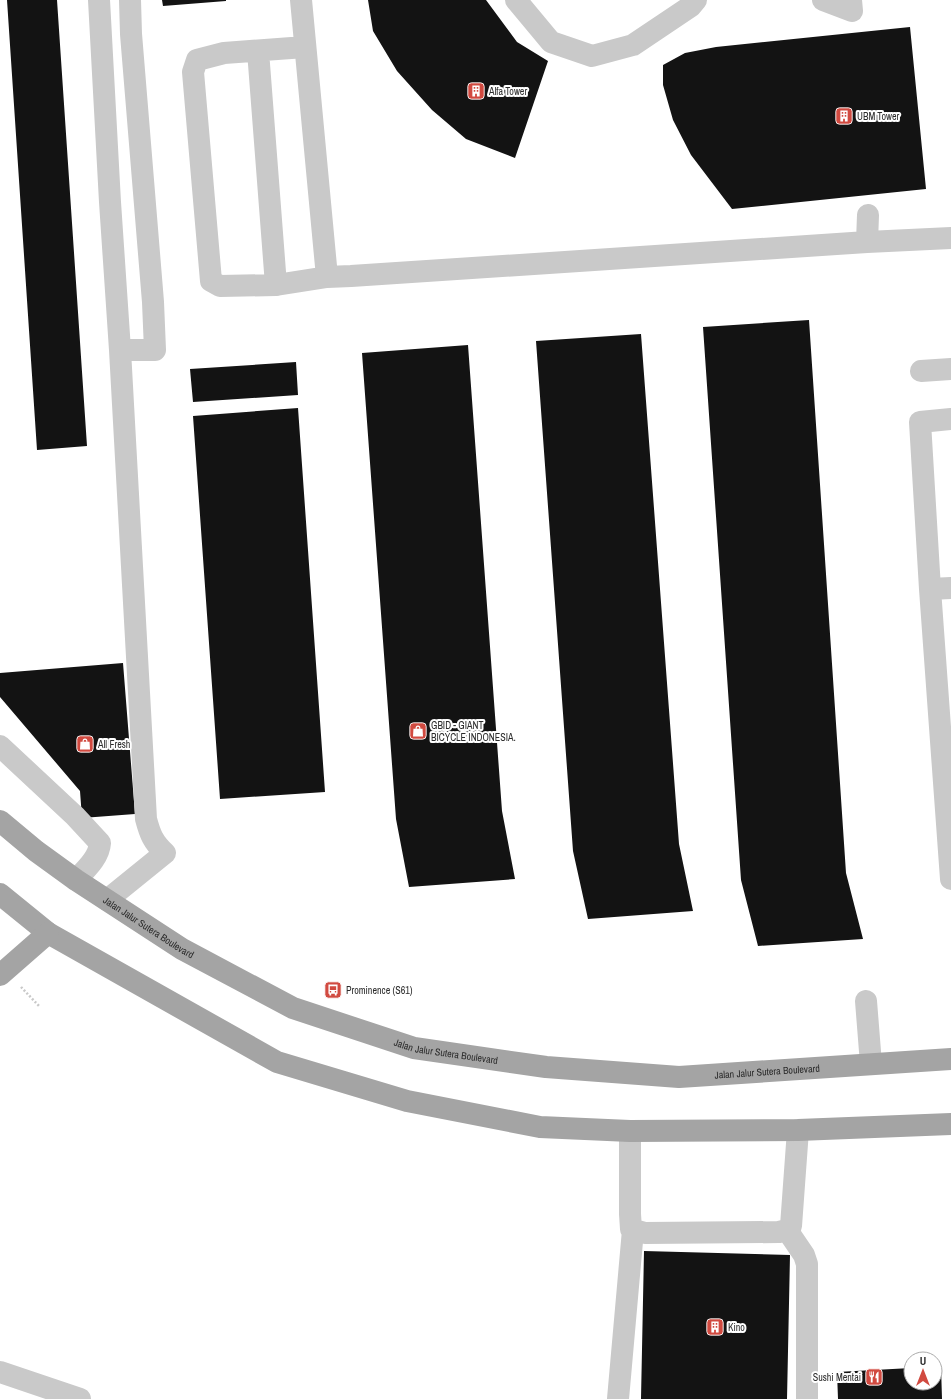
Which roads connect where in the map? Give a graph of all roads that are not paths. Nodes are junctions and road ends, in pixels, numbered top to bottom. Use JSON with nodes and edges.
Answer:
{"nodes":[{"id":1,"x":99,"y":0,"type":"edge"},
{"id":2,"x":130,"y":0,"type":"edge"},
{"id":3,"x":301,"y":0,"type":"edge"},
{"id":4,"x":516,"y":0,"type":"edge"},
{"id":5,"x":696,"y":0,"type":"edge"},
{"id":6,"x":823,"y":0,"type":"edge"},
{"id":7,"x":852,"y":5,"type":"edge"},
{"id":8,"x":305,"y":47,"type":"junction"},
{"id":9,"x":258,"y":51,"type":"junction"},
{"id":10,"x":868,"y":215,"type":"dead end"},
{"id":11,"x":951,"y":238,"type":"edge"},
{"id":12,"x":867,"y":242,"type":"junction"},
{"id":13,"x":327,"y":277,"type":"junction"},
{"id":14,"x":276,"y":285,"type":"junction"},
{"id":15,"x":120,"y":350,"type":"junction"},
{"id":16,"x":951,"y":370,"type":"edge"},
{"id":17,"x":921,"y":371,"type":"dead end"},
{"id":18,"x":951,"y":419,"type":"edge"},
{"id":19,"x":940,"y":588,"type":"edge"},
{"id":20,"x":0,"y":746,"type":"edge"},
{"id":21,"x":0,"y":821,"type":"edge"},
{"id":22,"x":951,"y":879,"type":"edge"},
{"id":23,"x":76,"y":880,"type":"junction"},
{"id":24,"x":0,"y":894,"type":"edge"},
{"id":25,"x":107,"y":900,"type":"junction"},
{"id":26,"x":48,"y":933,"type":"junction"},
{"id":27,"x":0,"y":975,"type":"edge"},
{"id":28,"x":866,"y":1001,"type":"dead end"},
{"id":29,"x":951,"y":1059,"type":"edge"},
{"id":30,"x":871,"y":1064,"type":"junction"},
{"id":31,"x":951,"y":1124,"type":"edge"},
{"id":32,"x":798,"y":1130,"type":"junction"},
{"id":33,"x":630,"y":1131,"type":"junction"},
{"id":34,"x":633,"y":1230,"type":"junction"},
{"id":35,"x":787,"y":1230,"type":"junction"},
{"id":36,"x":0,"y":1372,"type":"edge"},
{"id":37,"x":80,"y":1399,"type":"edge"},
{"id":38,"x":618,"y":1399,"type":"edge"},
{"id":39,"x":808,"y":1399,"type":"edge"}],
"edges":[{"from":1,"to":15,"type":"street"},
{"from":2,"to":15,"type":"street"},
{"from":3,"to":8,"type":"street"},
{"from":4,"to":5,"type":"street"},
{"from":6,"to":7,"type":"street"},
{"from":8,"to":9,"type":"street"},
{"from":8,"to":13,"type":"street"},
{"from":9,"to":14,"type":"street"},
{"from":9,"to":14,"type":"street"},
{"from":10,"to":12,"type":"street"},
{"from":11,"to":12,"type":"street"},
{"from":12,"to":13,"type":"street"},
{"from":13,"to":14,"type":"street"},
{"from":15,"to":25,"type":"street"},
{"from":16,"to":17,"type":"street"},
{"from":18,"to":19,"type":"street"},
{"from":19,"to":22,"type":"street"},
{"from":20,"to":23,"type":"street"},
{"from":21,"to":23,"type":"main road","name":"Jalan Jalur Sutera Boulevard"},
{"from":23,"to":25,"type":"main road","name":"Jalan Jalur Sutera Boulevard"},
{"from":24,"to":26,"type":"main road"},
{"from":25,"to":30,"type":"main road","name":"Jalan Jalur Sutera Boulevard"},
{"from":26,"to":27,"type":"main road"},
{"from":26,"to":33,"type":"main road"},
{"from":28,"to":30,"type":"street"},
{"from":29,"to":30,"type":"main road","name":"Jalan Jalur Sutera Boulevard"},
{"from":31,"to":32,"type":"main road"},
{"from":32,"to":33,"type":"main road"},
{"from":32,"to":35,"type":"street"},
{"from":33,"to":34,"type":"street"},
{"from":34,"to":35,"type":"street"},
{"from":34,"to":38,"type":"street"},
{"from":35,"to":39,"type":"street"},
{"from":36,"to":37,"type":"street"}]}
